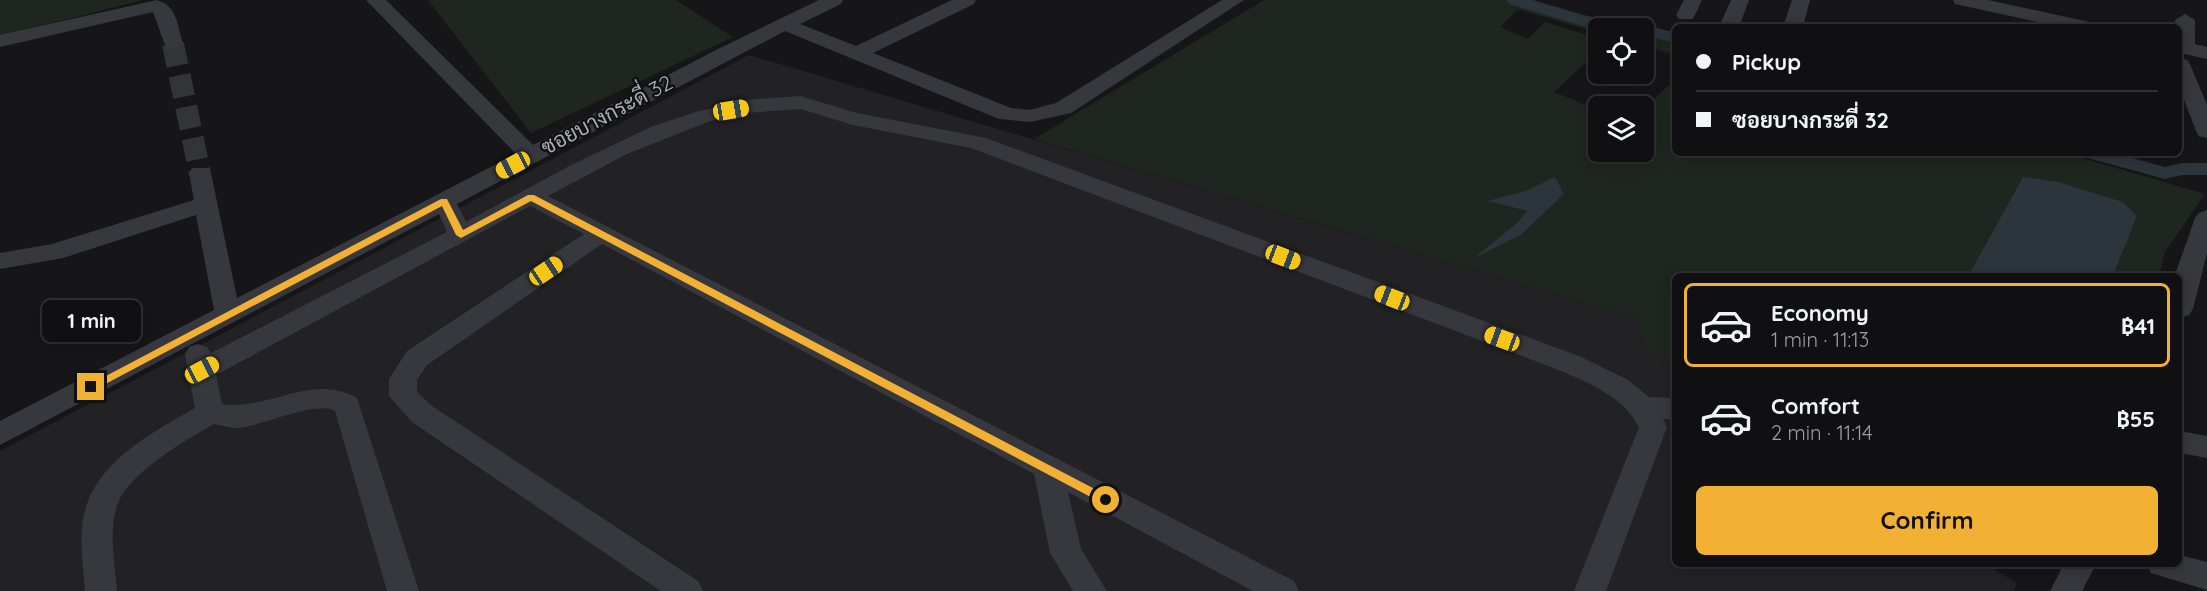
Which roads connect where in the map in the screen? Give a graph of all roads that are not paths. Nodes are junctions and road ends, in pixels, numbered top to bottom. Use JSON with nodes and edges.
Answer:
{"nodes":[{"id":1,"x":375,"y":0,"type":"edge"},
{"id":2,"x":834,"y":0,"type":"edge"},
{"id":3,"x":967,"y":0,"type":"edge"},
{"id":4,"x":1235,"y":0,"type":"edge"},
{"id":5,"x":1740,"y":0,"type":"edge"},
{"id":6,"x":1801,"y":0,"type":"edge"},
{"id":7,"x":1962,"y":0,"type":"edge"},
{"id":8,"x":2059,"y":0,"type":"edge"},
{"id":9,"x":2050,"y":19,"type":"junction"},
{"id":10,"x":2185,"y":20,"type":"dead end"},
{"id":11,"x":784,"y":24,"type":"junction"},
{"id":12,"x":1730,"y":24,"type":"edge"},
{"id":13,"x":1794,"y":24,"type":"edge"},
{"id":14,"x":2069,"y":24,"type":"edge"},
{"id":15,"x":0,"y":42,"type":"edge"},
{"id":16,"x":173,"y":44,"type":"tunnel mouth"},
{"id":17,"x":2182,"y":45,"type":"edge"},
{"id":18,"x":2182,"y":53,"type":"edge"},
{"id":19,"x":2207,"y":53,"type":"edge"},
{"id":20,"x":857,"y":54,"type":"junction"},
{"id":21,"x":2182,"y":56,"type":"edge"},
{"id":22,"x":2207,"y":131,"type":"edge"},
{"id":23,"x":530,"y":155,"type":"junction"},
{"id":24,"x":200,"y":173,"type":"tunnel mouth"},
{"id":25,"x":531,"y":197,"type":"junction"},
{"id":26,"x":444,"y":201,"type":"junction"},
{"id":27,"x":206,"y":204,"type":"junction"},
{"id":28,"x":2207,"y":218,"type":"edge"},
{"id":29,"x":601,"y":234,"type":"junction"},
{"id":30,"x":461,"y":235,"type":"junction"},
{"id":31,"x":0,"y":261,"type":"edge"},
{"id":32,"x":2197,"y":275,"type":"edge"},
{"id":33,"x":2182,"y":305,"type":"edge"},
{"id":34,"x":228,"y":315,"type":"junction"},
{"id":35,"x":194,"y":333,"type":"junction"},
{"id":36,"x":202,"y":370,"type":"junction"},
{"id":37,"x":1644,"y":407,"type":"junction"},
{"id":38,"x":1672,"y":409,"type":"edge"},
{"id":39,"x":210,"y":413,"type":"junction"},
{"id":40,"x":0,"y":434,"type":"edge"},
{"id":41,"x":2182,"y":441,"type":"edge"},
{"id":42,"x":2207,"y":447,"type":"edge"},
{"id":43,"x":1048,"y":470,"type":"junction"},
{"id":44,"x":2078,"y":567,"type":"edge"},
{"id":45,"x":2173,"y":567,"type":"edge"},
{"id":46,"x":2207,"y":576,"type":"edge"},
{"id":47,"x":101,"y":591,"type":"edge"},
{"id":48,"x":403,"y":591,"type":"edge"},
{"id":49,"x":687,"y":591,"type":"edge"},
{"id":50,"x":1091,"y":591,"type":"edge"},
{"id":51,"x":1283,"y":591,"type":"edge"},
{"id":52,"x":1590,"y":591,"type":"edge"},
{"id":53,"x":2066,"y":591,"type":"edge"}],
"edges":[{"from":1,"to":23,"type":"street"},
{"from":2,"to":11,"type":"street","name":"ซอยบางกระดี่ 32"},
{"from":3,"to":20,"type":"street"},
{"from":4,"to":20,"type":"street"},
{"from":5,"to":12,"type":"street"},
{"from":6,"to":13,"type":"street"},
{"from":7,"to":9,"type":"street"},
{"from":8,"to":9,"type":"street"},
{"from":9,"to":14,"type":"street"},
{"from":10,"to":17,"type":"street"},
{"from":11,"to":20,"type":"street"},
{"from":11,"to":23,"type":"street","name":"ซอยบางกระดี่ 32"},
{"from":15,"to":16,"type":"street"},
{"from":18,"to":19,"type":"street"},
{"from":21,"to":22,"type":"street"},
{"from":23,"to":26,"type":"street","name":"ซอยบางกระดี่ 32"},
{"from":24,"to":27,"type":"street"},
{"from":25,"to":29,"type":"street"},
{"from":25,"to":30,"type":"street"},
{"from":25,"to":37,"type":"street"},
{"from":26,"to":30,"type":"street"},
{"from":26,"to":34,"type":"street","name":"ซอยบางกระดี่ 32"},
{"from":27,"to":31,"type":"street"},
{"from":27,"to":34,"type":"street"},
{"from":28,"to":32,"type":"street"},
{"from":29,"to":43,"type":"street"},
{"from":29,"to":49,"type":"street"},
{"from":30,"to":36,"type":"street"},
{"from":32,"to":33,"type":"street"},
{"from":34,"to":35,"type":"street","name":"ซอยบางกระดี่ 32"},
{"from":35,"to":36,"type":"street"},
{"from":35,"to":40,"type":"street","name":"ซอยบางกระดี่ 32"},
{"from":36,"to":39,"type":"street"},
{"from":37,"to":38,"type":"street"},
{"from":37,"to":52,"type":"street"},
{"from":39,"to":47,"type":"street"},
{"from":39,"to":48,"type":"street"},
{"from":41,"to":42,"type":"street"},
{"from":43,"to":50,"type":"street"},
{"from":43,"to":51,"type":"street"},
{"from":44,"to":53,"type":"street"},
{"from":45,"to":46,"type":"street"}]}
